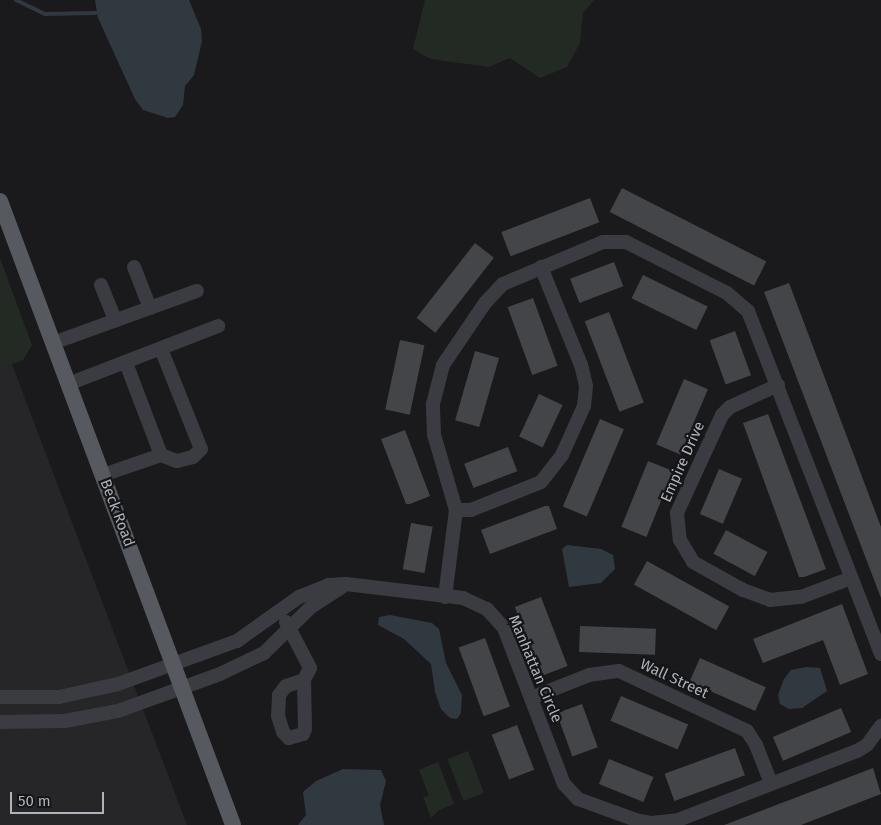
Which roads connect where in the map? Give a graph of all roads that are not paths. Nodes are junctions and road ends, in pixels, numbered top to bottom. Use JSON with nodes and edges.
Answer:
{"nodes":[{"id":1,"x":0,"y":202,"type":"edge"},
{"id":2,"x":134,"y":267,"type":"dead end"},
{"id":3,"x":541,"y":267,"type":"junction"},
{"id":4,"x":102,"y":285,"type":"dead end"},
{"id":5,"x":197,"y":291,"type":"dead end"},
{"id":6,"x":150,"y":308,"type":"junction"},
{"id":7,"x":115,"y":320,"type":"junction"},
{"id":8,"x":218,"y":326,"type":"dead end"},
{"id":9,"x":53,"y":343,"type":"junction"},
{"id":10,"x":161,"y":349,"type":"junction"},
{"id":11,"x":126,"y":362,"type":"junction"},
{"id":12,"x":68,"y":384,"type":"junction"},
{"id":13,"x":778,"y":385,"type":"junction"},
{"id":14,"x":161,"y":455,"type":"junction"},
{"id":15,"x":103,"y":475,"type":"junction"},
{"id":16,"x":456,"y":510,"type":"junction"},
{"id":17,"x":852,"y":578,"type":"junction"},
{"id":18,"x":346,"y":584,"type":"junction"},
{"id":19,"x":445,"y":597,"type":"junction"},
{"id":20,"x":280,"y":612,"type":"junction"},
{"id":21,"x":290,"y":629,"type":"junction"},
{"id":22,"x":246,"y":636,"type":"junction"},
{"id":23,"x":881,"y":654,"type":"edge"},
{"id":24,"x":257,"y":657,"type":"junction"},
{"id":25,"x":174,"y":664,"type":"junction"},
{"id":26,"x":304,"y":680,"type":"dead end"},
{"id":27,"x":182,"y":687,"type":"junction"},
{"id":28,"x":0,"y":697,"type":"edge"},
{"id":29,"x":531,"y":698,"type":"junction"},
{"id":30,"x":0,"y":722,"type":"edge"},
{"id":31,"x":881,"y":726,"type":"edge"},
{"id":32,"x":771,"y":784,"type":"junction"},
{"id":33,"x":233,"y":825,"type":"edge"}],
"edges":[{"from":1,"to":9,"type":"main road","name":"Beck Road"},
{"from":2,"to":6,"type":"street"},
{"from":3,"to":13,"type":"street"},
{"from":3,"to":16,"type":"street"},
{"from":3,"to":16,"type":"street"},
{"from":4,"to":7,"type":"street"},
{"from":5,"to":6,"type":"street"},
{"from":6,"to":7,"type":"street"},
{"from":7,"to":9,"type":"street"},
{"from":8,"to":10,"type":"street"},
{"from":9,"to":12,"type":"main road","name":"Beck Road"},
{"from":10,"to":11,"type":"street"},
{"from":10,"to":14,"type":"street"},
{"from":11,"to":12,"type":"street"},
{"from":11,"to":14,"type":"street"},
{"from":12,"to":15,"type":"main road","name":"Beck Road"},
{"from":13,"to":17,"type":"street"},
{"from":13,"to":17,"type":"street","name":"Empire Drive"},
{"from":14,"to":15,"type":"street"},
{"from":15,"to":25,"type":"main road","name":"Beck Road"},
{"from":16,"to":19,"type":"street"},
{"from":17,"to":23,"type":"street"},
{"from":18,"to":19,"type":"street","name":"Manhattan Circle"},
{"from":18,"to":20,"type":"street","name":"Manhattan Circle"},
{"from":18,"to":21,"type":"street"},
{"from":19,"to":29,"type":"street","name":"Manhattan Circle"},
{"from":20,"to":21,"type":"street"},
{"from":20,"to":22,"type":"street","name":"Manhattan Circle"},
{"from":21,"to":24,"type":"street"},
{"from":21,"to":26,"type":"street"},
{"from":22,"to":24,"type":"street"},
{"from":22,"to":25,"type":"street","name":"Manhattan Circle"},
{"from":24,"to":27,"type":"street"},
{"from":25,"to":27,"type":"main road","name":"Beck Road"},
{"from":25,"to":28,"type":"street","name":"Manhattan Circle"},
{"from":27,"to":30,"type":"street"},
{"from":27,"to":33,"type":"main road","name":"Beck Road"},
{"from":29,"to":32,"type":"street","name":"Wall Street"},
{"from":29,"to":32,"type":"street","name":"Manhattan Circle"},
{"from":31,"to":32,"type":"street","name":"Manhattan Circle"}]}
